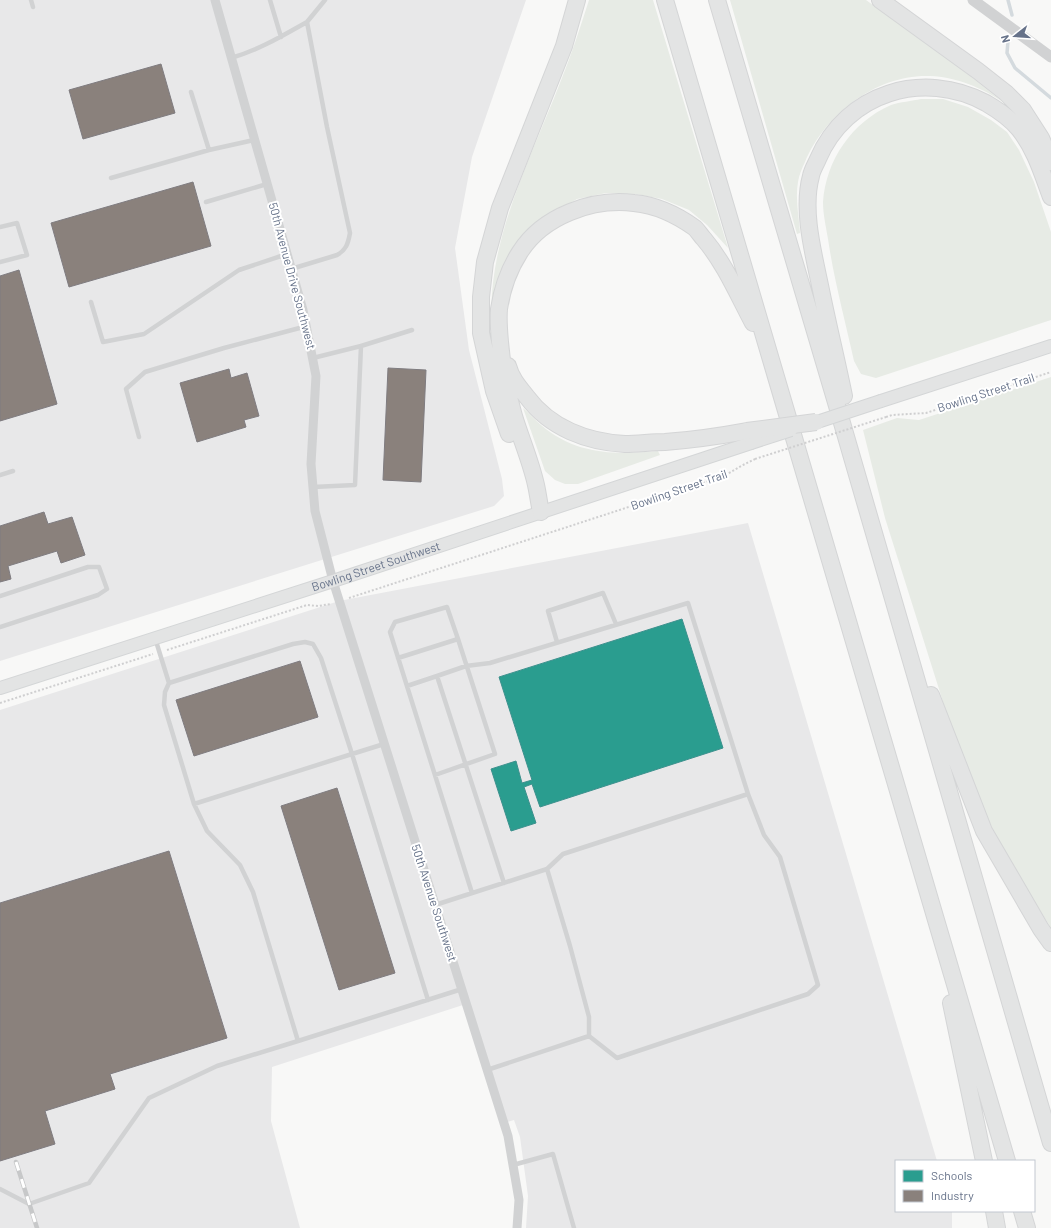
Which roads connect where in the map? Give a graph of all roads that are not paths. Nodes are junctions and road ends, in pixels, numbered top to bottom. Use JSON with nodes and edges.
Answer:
{"nodes":[{"id":1,"x":31,"y":0,"type":"edge"},
{"id":2,"x":215,"y":0,"type":"edge"},
{"id":3,"x":270,"y":0,"type":"edge"},
{"id":4,"x":326,"y":0,"type":"edge"},
{"id":5,"x":577,"y":0,"type":"edge"},
{"id":6,"x":665,"y":0,"type":"edge"},
{"id":7,"x":717,"y":0,"type":"edge"},
{"id":8,"x":880,"y":0,"type":"edge"},
{"id":9,"x":973,"y":0,"type":"edge"},
{"id":10,"x":33,"y":7,"type":"dead end"},
{"id":11,"x":308,"y":22,"type":"junction"},
{"id":12,"x":281,"y":37,"type":"junction"},
{"id":13,"x":1051,"y":57,"type":"edge"},
{"id":14,"x":231,"y":58,"type":"junction"},
{"id":15,"x":191,"y":92,"type":"dead end"},
{"id":16,"x":254,"y":140,"type":"junction"},
{"id":17,"x":209,"y":150,"type":"junction"},
{"id":18,"x":1051,"y":162,"type":"edge"},
{"id":19,"x":111,"y":178,"type":"dead end"},
{"id":20,"x":267,"y":184,"type":"junction"},
{"id":21,"x":1051,"y":197,"type":"edge"},
{"id":22,"x":206,"y":202,"type":"dead end"},
{"id":23,"x":0,"y":227,"type":"edge"},
{"id":24,"x":287,"y":254,"type":"junction"},
{"id":25,"x":0,"y":262,"type":"edge"},
{"id":26,"x":291,"y":269,"type":"junction"},
{"id":27,"x":91,"y":302,"type":"dead end"},
{"id":28,"x":307,"y":326,"type":"junction"},
{"id":29,"x":412,"y":330,"type":"dead end"},
{"id":30,"x":499,"y":332,"type":"junction"},
{"id":31,"x":361,"y":346,"type":"junction"},
{"id":32,"x":1051,"y":346,"type":"edge"},
{"id":33,"x":769,"y":355,"type":"junction"},
{"id":34,"x":313,"y":358,"type":"junction"},
{"id":35,"x":816,"y":422,"type":"joint"},
{"id":36,"x":139,"y":437,"type":"dead end"},
{"id":37,"x":749,"y":437,"type":"junction"},
{"id":38,"x":13,"y":471,"type":"dead end"},
{"id":39,"x":0,"y":475,"type":"edge"},
{"id":40,"x":313,"y":488,"type":"junction"},
{"id":41,"x":541,"y":512,"type":"junction"},
{"id":42,"x":871,"y":527,"type":"junction"},
{"id":43,"x":333,"y":581,"type":"junction"},
{"id":44,"x":0,"y":596,"type":"edge"},
{"id":45,"x":894,"y":601,"type":"junction"},
{"id":46,"x":616,"y":624,"type":"junction"},
{"id":47,"x":0,"y":627,"type":"edge"},
{"id":48,"x":155,"y":638,"type":"junction"},
{"id":49,"x":458,"y":639,"type":"junction"},
{"id":50,"x":557,"y":642,"type":"junction"},
{"id":51,"x":398,"y":658,"type":"junction"},
{"id":52,"x":466,"y":666,"type":"junction"},
{"id":53,"x":437,"y":676,"type":"junction"},
{"id":54,"x":169,"y":684,"type":"junction"},
{"id":55,"x":407,"y":686,"type":"junction"},
{"id":56,"x":0,"y":688,"type":"edge"},
{"id":57,"x":384,"y":744,"type":"junction"},
{"id":58,"x":352,"y":754,"type":"junction"},
{"id":59,"x":466,"y":764,"type":"junction"},
{"id":60,"x":435,"y":775,"type":"junction"},
{"id":61,"x":748,"y":794,"type":"junction"},
{"id":62,"x":194,"y":804,"type":"junction"},
{"id":63,"x":547,"y":869,"type":"junction"},
{"id":64,"x":504,"y":883,"type":"junction"},
{"id":65,"x":472,"y":893,"type":"junction"},
{"id":66,"x":435,"y":905,"type":"junction"},
{"id":67,"x":932,"y":906,"type":"junction"},
{"id":68,"x":1051,"y":943,"type":"edge"},
{"id":69,"x":462,"y":989,"type":"junction"},
{"id":70,"x":428,"y":1000,"type":"junction"},
{"id":71,"x":589,"y":1036,"type":"junction"},
{"id":72,"x":298,"y":1041,"type":"junction"},
{"id":73,"x":487,"y":1070,"type":"junction"},
{"id":74,"x":1051,"y":1143,"type":"edge"},
{"id":75,"x":984,"y":1160,"type":"edge"},
{"id":76,"x":1007,"y":1160,"type":"edge"},
{"id":77,"x":513,"y":1165,"type":"junction"},
{"id":78,"x":0,"y":1189,"type":"edge"},
{"id":79,"x":994,"y":1212,"type":"edge"},
{"id":80,"x":1022,"y":1212,"type":"edge"},
{"id":81,"x":517,"y":1228,"type":"edge"},
{"id":82,"x":574,"y":1228,"type":"edge"},
{"id":83,"x":997,"y":1228,"type":"edge"},
{"id":84,"x":1027,"y":1228,"type":"edge"}],
"edges":[{"from":1,"to":10,"type":"lane"},
{"from":2,"to":14,"type":"street","name":"50th Avenue Drive Southwest"},
{"from":3,"to":12,"type":"lane"},
{"from":4,"to":11,"type":"lane"},
{"from":5,"to":41,"type":"highway"},
{"from":6,"to":33,"type":"highway"},
{"from":7,"to":42,"type":"highway"},
{"from":8,"to":18,"type":"highway"},
{"from":9,"to":13,"type":"street"},
{"from":11,"to":12,"type":"lane"},
{"from":11,"to":26,"type":"lane"},
{"from":12,"to":14,"type":"lane"},
{"from":14,"to":16,"type":"street","name":"50th Avenue Drive Southwest"},
{"from":15,"to":17,"type":"lane"},
{"from":16,"to":17,"type":"lane"},
{"from":16,"to":20,"type":"street","name":"50th Avenue Drive Southwest"},
{"from":17,"to":19,"type":"lane"},
{"from":20,"to":22,"type":"lane"},
{"from":20,"to":24,"type":"street","name":"50th Avenue Drive Southwest"},
{"from":21,"to":42,"type":"highway"},
{"from":23,"to":25,"type":"lane"},
{"from":24,"to":26,"type":"street","name":"50th Avenue Drive Southwest"},
{"from":24,"to":27,"type":"lane"},
{"from":26,"to":28,"type":"street","name":"50th Avenue Drive Southwest"},
{"from":28,"to":34,"type":"street","name":"50th Avenue Drive Southwest"},
{"from":28,"to":36,"type":"lane"},
{"from":29,"to":31,"type":"lane"},
{"from":30,"to":33,"type":"highway"},
{"from":30,"to":37,"type":"highway"},
{"from":30,"to":41,"type":"highway"},
{"from":31,"to":34,"type":"lane"},
{"from":31,"to":40,"type":"lane"},
{"from":32,"to":35,"type":"main road","bridge":true},
{"from":33,"to":67,"type":"highway"},
{"from":34,"to":40,"type":"street","name":"50th Avenue Drive Southwest"},
{"from":35,"to":37,"type":"highway","bridge":true},
{"from":37,"to":41,"type":"main road","name":"Bowling Street Southwest"},
{"from":38,"to":39,"type":"lane"},
{"from":40,"to":43,"type":"street","name":"50th Avenue Drive Southwest"},
{"from":41,"to":43,"type":"main road","name":"Bowling Street Southwest"},
{"from":42,"to":45,"type":"highway"},
{"from":43,"to":48,"type":"main road","name":"Bowling Street Southwest"},
{"from":43,"to":57,"type":"street","name":"50th Avenue Southwest"},
{"from":44,"to":47,"type":"lane"},
{"from":45,"to":68,"type":"highway"},
{"from":45,"to":74,"type":"highway"},
{"from":46,"to":50,"type":"lane"},
{"from":46,"to":50,"type":"lane"},
{"from":46,"to":61,"type":"lane"},
{"from":48,"to":54,"type":"lane"},
{"from":48,"to":56,"type":"main road","name":"Bowling Street Southwest"},
{"from":49,"to":51,"type":"lane"},
{"from":49,"to":51,"type":"lane"},
{"from":49,"to":52,"type":"lane"},
{"from":50,"to":52,"type":"lane"},
{"from":51,"to":55,"type":"lane"},
{"from":52,"to":53,"type":"lane"},
{"from":52,"to":59,"type":"lane"},
{"from":53,"to":55,"type":"lane"},
{"from":53,"to":59,"type":"lane"},
{"from":54,"to":58,"type":"lane"},
{"from":54,"to":62,"type":"lane"},
{"from":55,"to":60,"type":"lane"},
{"from":57,"to":58,"type":"lane"},
{"from":57,"to":66,"type":"street","name":"50th Avenue Southwest"},
{"from":58,"to":62,"type":"lane"},
{"from":58,"to":70,"type":"lane"},
{"from":59,"to":60,"type":"lane"},
{"from":59,"to":64,"type":"lane"},
{"from":60,"to":65,"type":"lane"},
{"from":61,"to":63,"type":"lane"},
{"from":61,"to":71,"type":"lane"},
{"from":62,"to":72,"type":"lane"},
{"from":63,"to":64,"type":"lane"},
{"from":63,"to":71,"type":"lane"},
{"from":64,"to":65,"type":"lane"},
{"from":65,"to":66,"type":"lane"},
{"from":66,"to":69,"type":"street","name":"50th Avenue Southwest"},
{"from":67,"to":75,"type":"highway"},
{"from":67,"to":76,"type":"highway"},
{"from":69,"to":70,"type":"lane"},
{"from":69,"to":73,"type":"street","name":"50th Avenue Southwest"},
{"from":70,"to":72,"type":"lane"},
{"from":71,"to":73,"type":"lane"},
{"from":72,"to":78,"type":"lane"},
{"from":73,"to":77,"type":"street","name":"50th Avenue Southwest"},
{"from":77,"to":81,"type":"street","name":"50th Avenue Southwest"},
{"from":77,"to":82,"type":"lane"},
{"from":79,"to":83,"type":"highway"},
{"from":80,"to":84,"type":"highway"}]}
